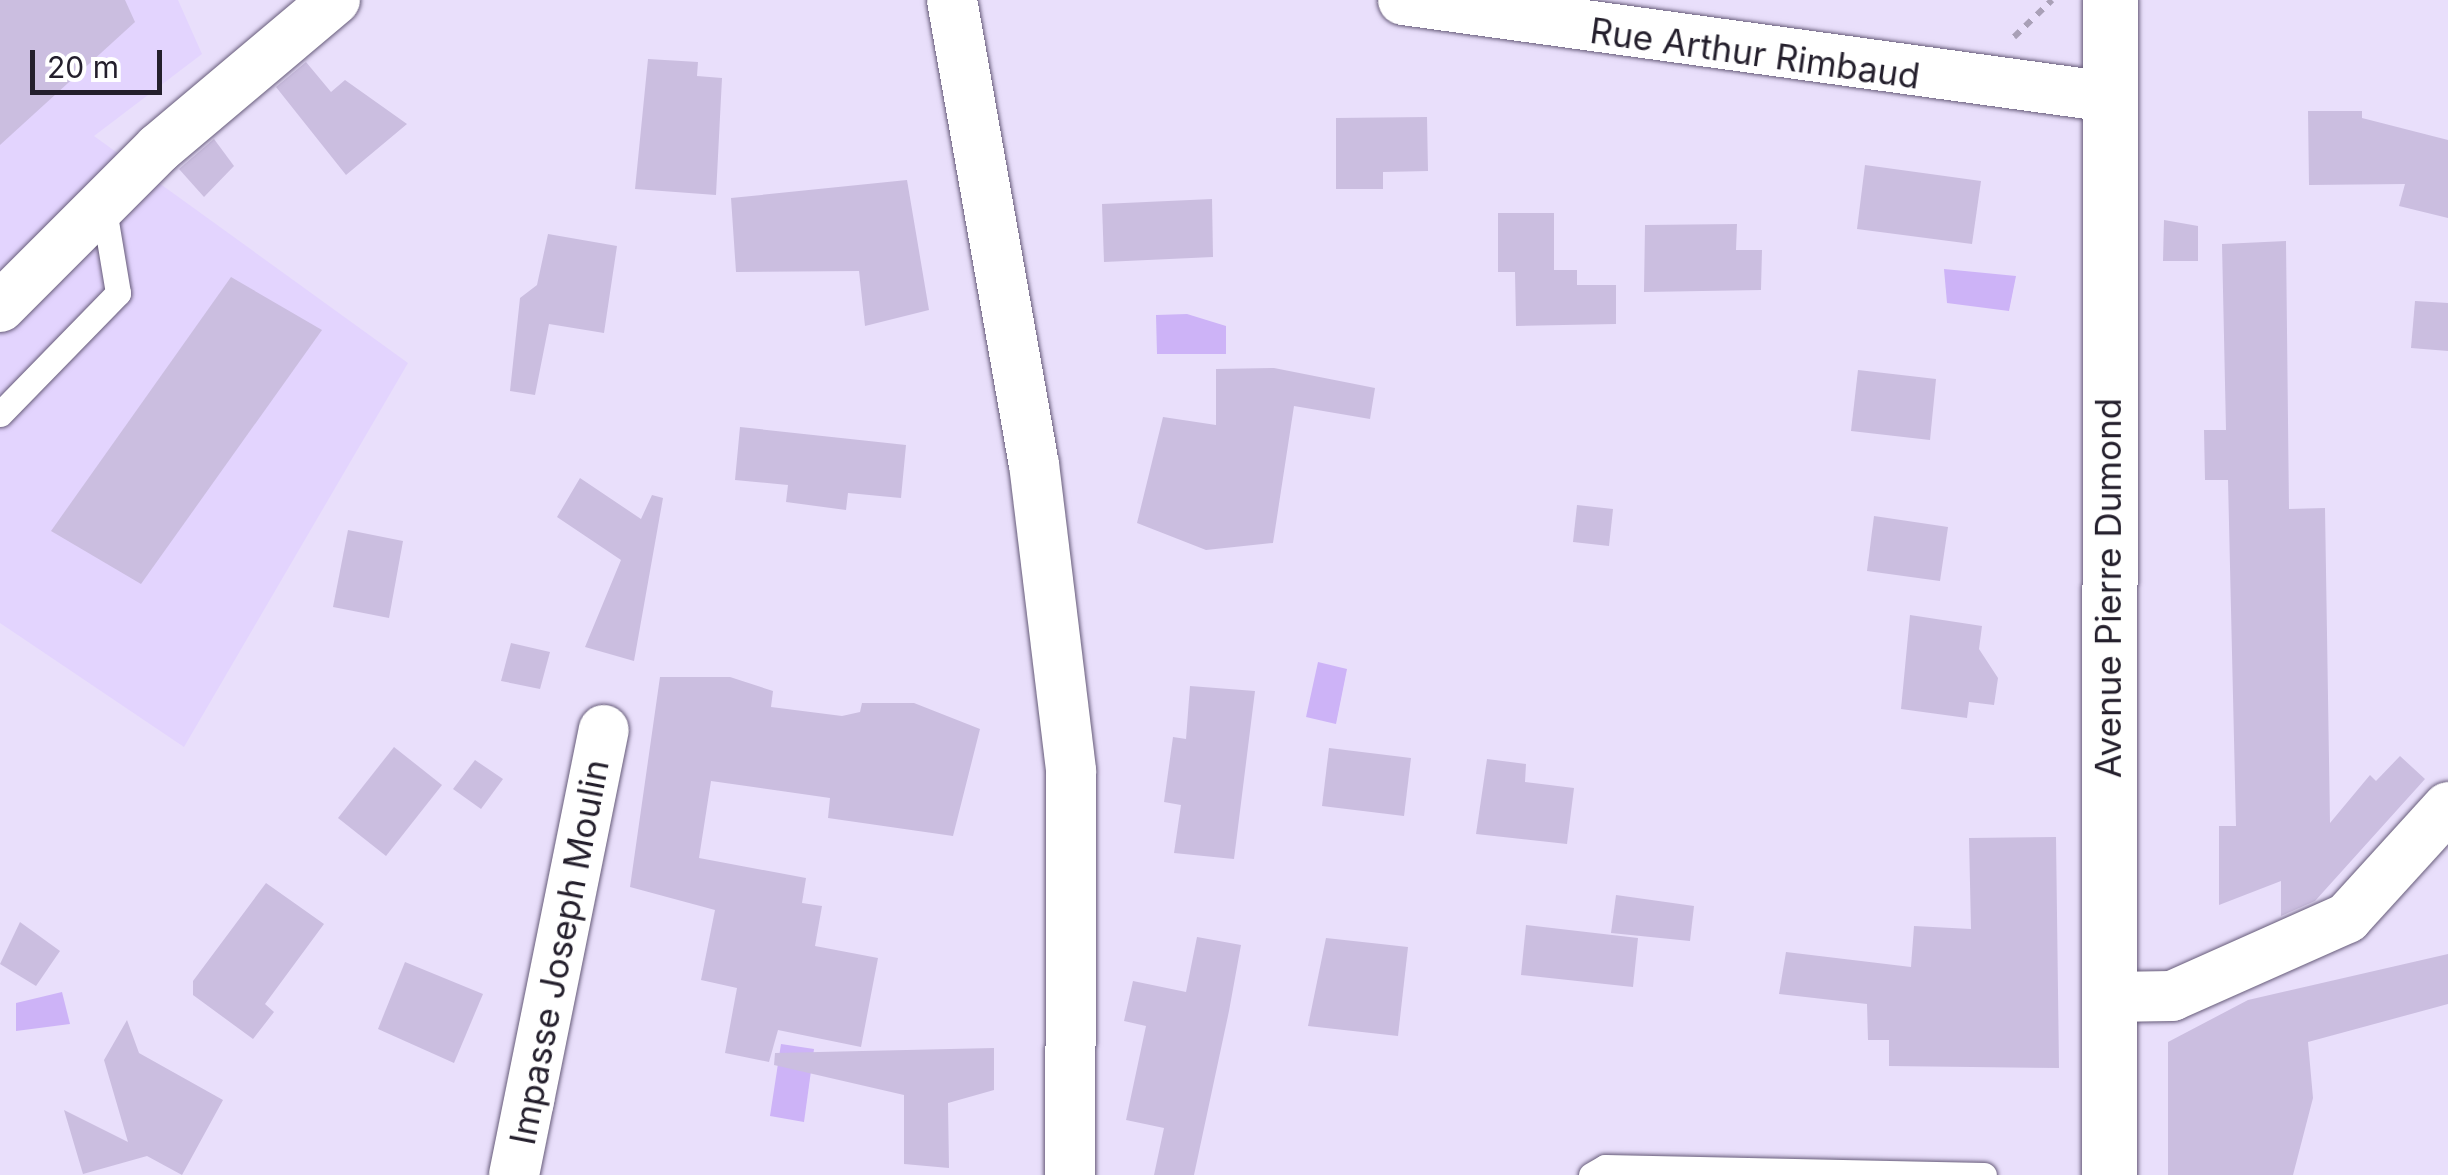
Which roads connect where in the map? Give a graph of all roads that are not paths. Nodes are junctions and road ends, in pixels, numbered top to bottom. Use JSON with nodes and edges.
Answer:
{"nodes":[{"id":1,"x":335,"y":0,"type":"edge"},
{"id":2,"x":952,"y":0,"type":"edge"},
{"id":3,"x":1403,"y":0,"type":"edge"},
{"id":4,"x":2110,"y":0,"type":"edge"},
{"id":5,"x":2109,"y":97,"type":"junction"},
{"id":6,"x":102,"y":200,"type":"junction"},
{"id":7,"x":0,"y":306,"type":"edge"},
{"id":8,"x":0,"y":414,"type":"edge"},
{"id":9,"x":604,"y":730,"type":"dead end"},
{"id":10,"x":2448,"y":807,"type":"edge"},
{"id":11,"x":2110,"y":997,"type":"junction"},
{"id":12,"x":514,"y":1175,"type":"edge"},
{"id":13,"x":1070,"y":1175,"type":"edge"},
{"id":14,"x":1590,"y":1175,"type":"edge"},
{"id":15,"x":1984,"y":1175,"type":"edge"},
{"id":16,"x":2110,"y":1175,"type":"edge"}],
"edges":[{"from":1,"to":6,"type":"street"},
{"from":2,"to":13,"type":"street"},
{"from":3,"to":5,"type":"street","name":"Rue Arthur Rimbaud"},
{"from":4,"to":5,"type":"main road","name":"Avenue Pierre Dumond"},
{"from":5,"to":11,"type":"main road","name":"Avenue Pierre Dumond"},
{"from":6,"to":7,"type":"street"},
{"from":6,"to":8,"type":"lane"},
{"from":9,"to":12,"type":"street","name":"Impasse Joseph Moulin"},
{"from":10,"to":11,"type":"street"},
{"from":11,"to":16,"type":"main road","name":"Avenue Pierre Dumond"},
{"from":14,"to":15,"type":"lane"}]}
